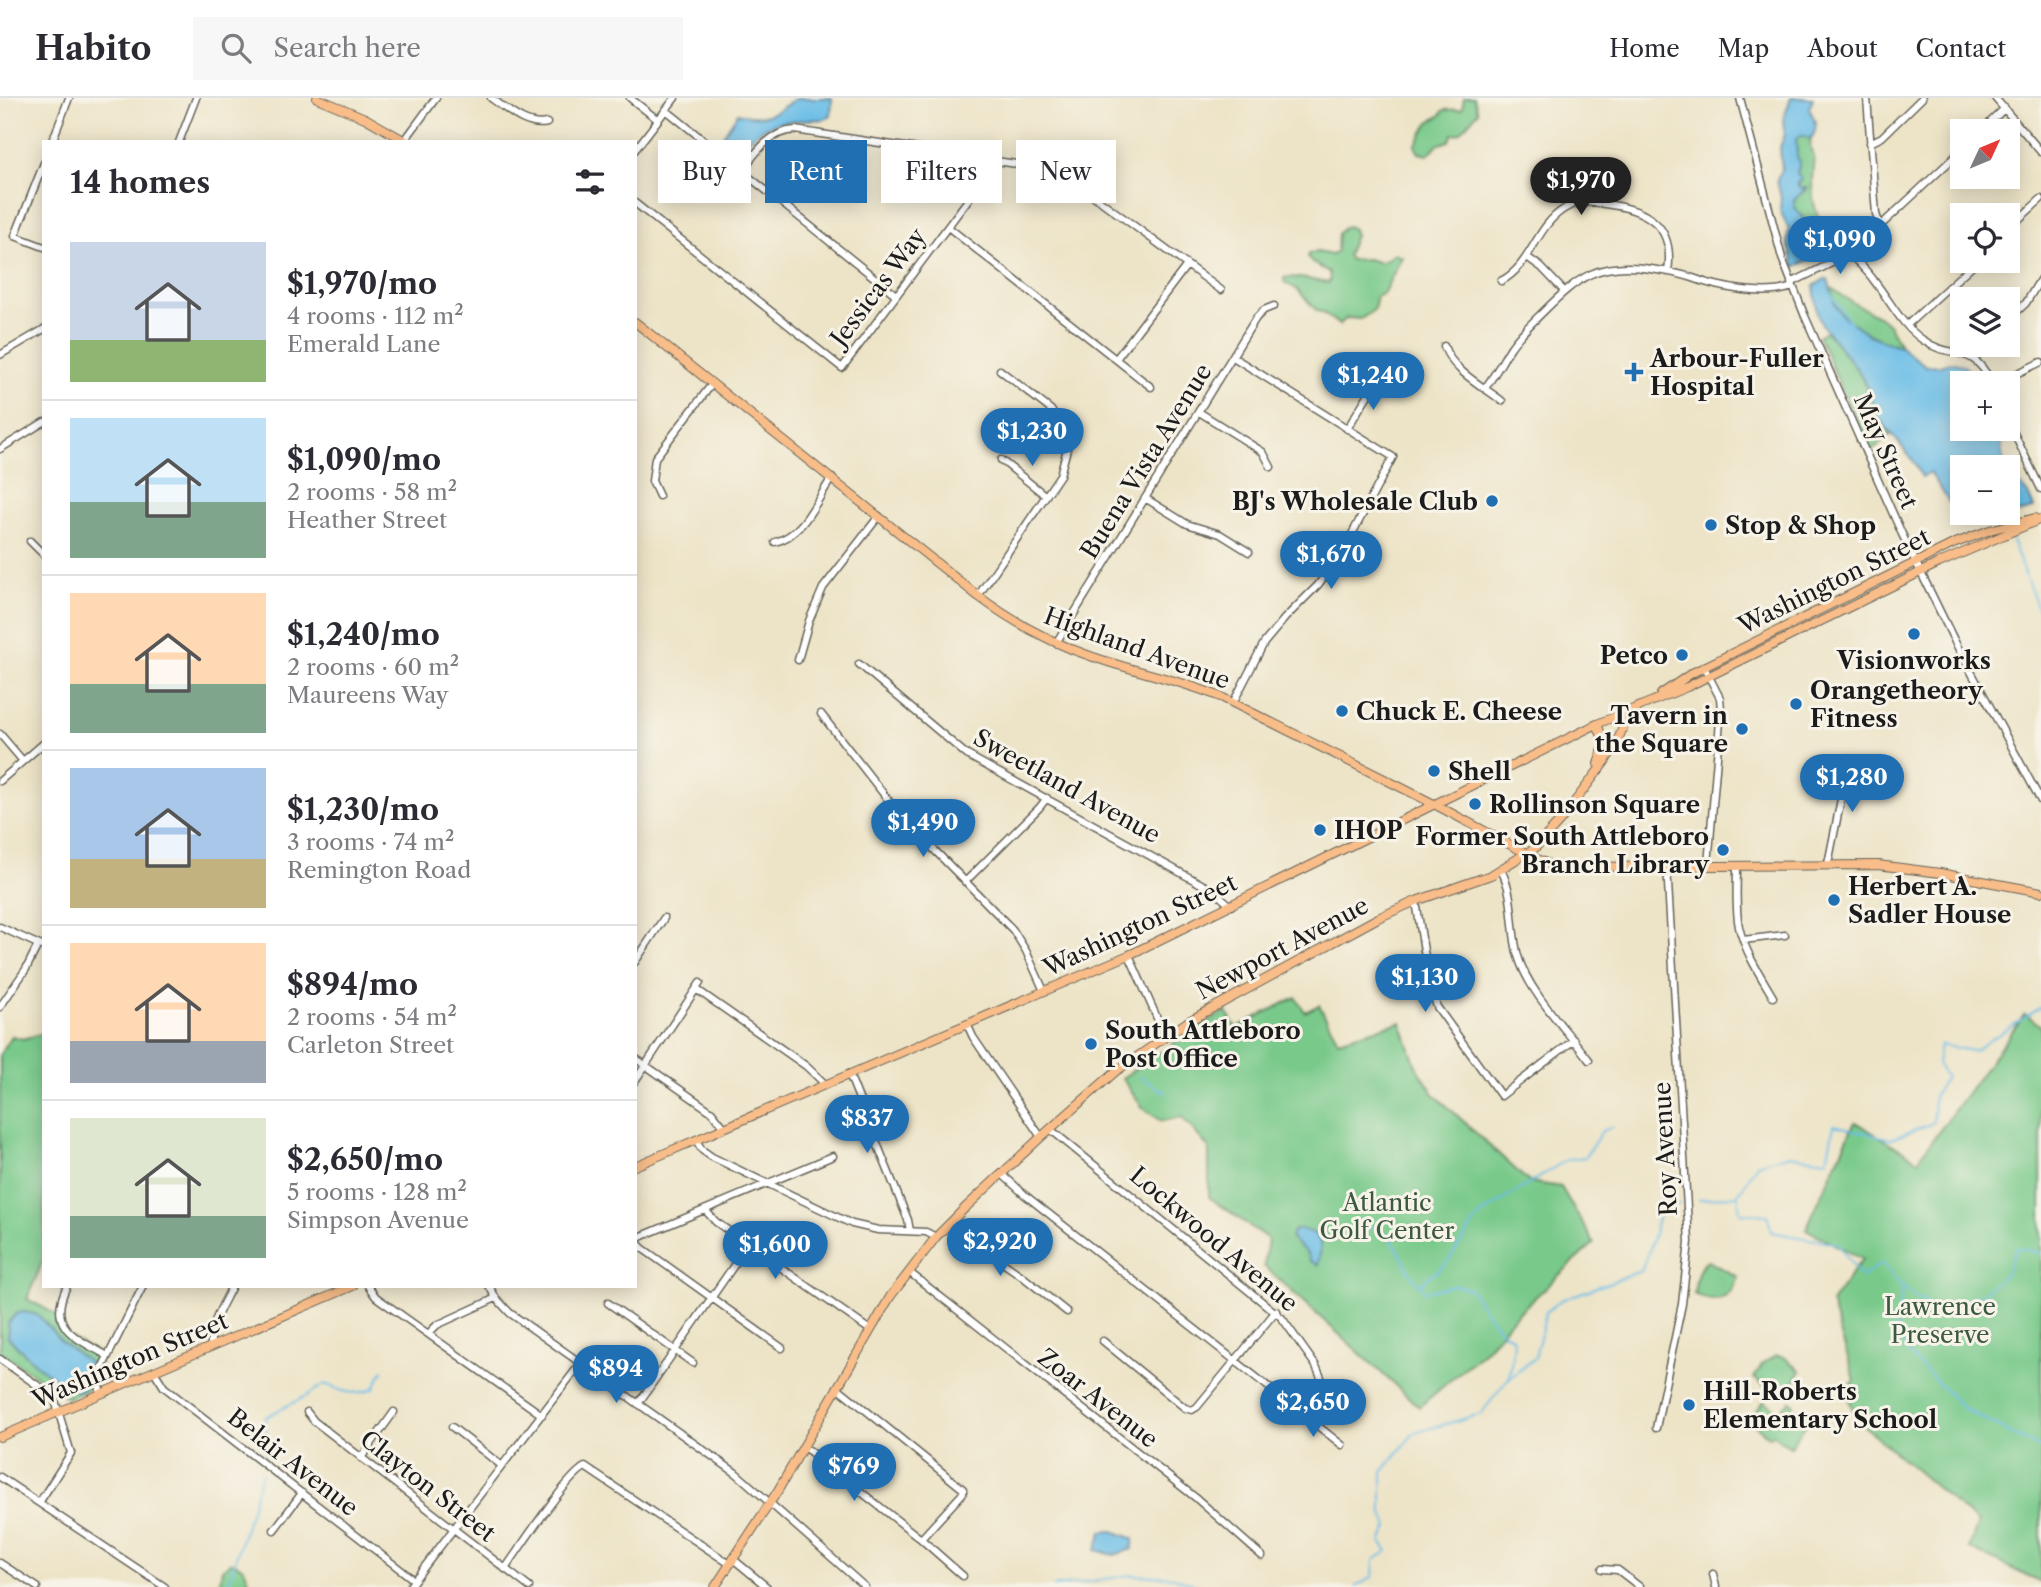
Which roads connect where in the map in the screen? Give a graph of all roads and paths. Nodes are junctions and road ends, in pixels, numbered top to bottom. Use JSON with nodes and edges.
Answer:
{"nodes":[{"id":1,"x":69,"y":98,"type":"edge"},
{"id":2,"x":196,"y":98,"type":"edge"},
{"id":3,"x":317,"y":98,"type":"edge"},
{"id":4,"x":436,"y":98,"type":"edge"},
{"id":5,"x":491,"y":98,"type":"edge"},
{"id":6,"x":629,"y":98,"type":"edge"},
{"id":7,"x":676,"y":98,"type":"edge"},
{"id":8,"x":1740,"y":98,"type":"edge"},
{"id":9,"x":1867,"y":98,"type":"edge"},
{"id":10,"x":1922,"y":98,"type":"edge"},
{"id":11,"x":1995,"y":98,"type":"edge"},
{"id":12,"x":2005,"y":108,"type":"junction"},
{"id":13,"x":666,"y":110,"type":"junction"},
{"id":14,"x":1994,"y":119,"type":"edge"},
{"id":15,"x":658,"y":120,"type":"junction"},
{"id":16,"x":547,"y":123,"type":"dead end"},
{"id":17,"x":52,"y":140,"type":"edge"},
{"id":18,"x":180,"y":140,"type":"edge"},
{"id":19,"x":404,"y":140,"type":"edge"},
{"id":20,"x":407,"y":140,"type":"edge"},
{"id":21,"x":703,"y":140,"type":"edge"},
{"id":22,"x":881,"y":143,"type":"edge"},
{"id":23,"x":1870,"y":143,"type":"junction"},
{"id":24,"x":637,"y":147,"type":"edge"},
{"id":25,"x":2041,"y":152,"type":"edge"},
{"id":26,"x":751,"y":160,"type":"edge"},
{"id":27,"x":1950,"y":161,"type":"edge"},
{"id":28,"x":1002,"y":162,"type":"edge"},
{"id":29,"x":42,"y":168,"type":"edge"},
{"id":30,"x":751,"y":178,"type":"edge"},
{"id":31,"x":2041,"y":199,"type":"edge"},
{"id":32,"x":965,"y":203,"type":"edge"},
{"id":33,"x":637,"y":205,"type":"edge"},
{"id":34,"x":2020,"y":218,"type":"edge"},
{"id":35,"x":948,"y":226,"type":"junction"},
{"id":36,"x":1881,"y":226,"type":"junction"},
{"id":37,"x":42,"y":246,"type":"edge"},
{"id":38,"x":1850,"y":254,"type":"junction"},
{"id":39,"x":1527,"y":257,"type":"junction"},
{"id":40,"x":1186,"y":265,"type":"junction"},
{"id":41,"x":1668,"y":272,"type":"junction"},
{"id":42,"x":1964,"y":273,"type":"edge"},
{"id":43,"x":2041,"y":278,"type":"edge"},
{"id":44,"x":1501,"y":281,"type":"dead end"},
{"id":45,"x":1791,"y":285,"type":"junction"},
{"id":46,"x":1222,"y":290,"type":"dead end"},
{"id":47,"x":1564,"y":291,"type":"junction"},
{"id":48,"x":897,"y":295,"type":"junction"},
{"id":49,"x":1274,"y":306,"type":"dead end"},
{"id":50,"x":2020,"y":309,"type":"edge"},
{"id":51,"x":637,"y":324,"type":"edge"},
{"id":52,"x":1907,"y":326,"type":"junction"},
{"id":53,"x":42,"y":331,"type":"edge"},
{"id":54,"x":1444,"y":346,"type":"dead end"},
{"id":55,"x":1950,"y":351,"type":"edge"},
{"id":56,"x":0,"y":355,"type":"edge"},
{"id":57,"x":1233,"y":357,"type":"junction"},
{"id":58,"x":1972,"y":357,"type":"edge"},
{"id":59,"x":1116,"y":359,"type":"junction"},
{"id":60,"x":2041,"y":362,"type":"edge"},
{"id":61,"x":1000,"y":370,"type":"dead end"},
{"id":62,"x":1985,"y":371,"type":"edge"},
{"id":63,"x":2020,"y":372,"type":"edge"},
{"id":64,"x":1376,"y":382,"type":"dead end"},
{"id":65,"x":712,"y":384,"type":"junction"},
{"id":66,"x":1151,"y":387,"type":"dead end"},
{"id":67,"x":1486,"y":388,"type":"junction"},
{"id":68,"x":1502,"y":401,"type":"dead end"},
{"id":69,"x":1199,"y":412,"type":"junction"},
{"id":70,"x":42,"y":423,"type":"edge"},
{"id":71,"x":1348,"y":429,"type":"junction"},
{"id":72,"x":2018,"y":441,"type":"edge"},
{"id":73,"x":0,"y":449,"type":"edge"},
{"id":74,"x":1001,"y":460,"type":"dead end"},
{"id":75,"x":1270,"y":467,"type":"dead end"},
{"id":76,"x":832,"y":478,"type":"junction"},
{"id":77,"x":2041,"y":489,"type":"edge"},
{"id":78,"x":659,"y":496,"type":"dead end"},
{"id":79,"x":1046,"y":496,"type":"junction"},
{"id":80,"x":1145,"y":498,"type":"junction"},
{"id":81,"x":879,"y":516,"type":"junction"},
{"id":82,"x":2041,"y":518,"type":"edge"},
{"id":83,"x":30,"y":541,"type":"dead end"},
{"id":84,"x":775,"y":542,"type":"dead end"},
{"id":85,"x":1249,"y":552,"type":"dead end"},
{"id":86,"x":42,"y":553,"type":"edge"},
{"id":87,"x":1916,"y":562,"type":"junction"},
{"id":88,"x":1921,"y":572,"type":"junction"},
{"id":89,"x":978,"y":596,"type":"junction"},
{"id":90,"x":1056,"y":643,"type":"junction"},
{"id":91,"x":799,"y":660,"type":"dead end"},
{"id":92,"x":859,"y":664,"type":"dead end"},
{"id":93,"x":1704,"y":667,"type":"junction"},
{"id":94,"x":1710,"y":677,"type":"junction"},
{"id":95,"x":1653,"y":700,"type":"junction"},
{"id":96,"x":1233,"y":703,"type":"junction"},
{"id":97,"x":1641,"y":705,"type":"junction"},
{"id":98,"x":821,"y":713,"type":"dead end"},
{"id":99,"x":1597,"y":724,"type":"junction"},
{"id":100,"x":0,"y":734,"type":"edge"},
{"id":101,"x":42,"y":745,"type":"edge"},
{"id":102,"x":1849,"y":759,"type":"dead end"},
{"id":103,"x":23,"y":761,"type":"junction"},
{"id":104,"x":1592,"y":777,"type":"junction"},
{"id":105,"x":0,"y":781,"type":"edge"},
{"id":106,"x":1047,"y":798,"type":"junction"},
{"id":107,"x":2041,"y":801,"type":"edge"},
{"id":108,"x":1434,"y":804,"type":"junction"},
{"id":109,"x":1527,"y":854,"type":"junction"},
{"id":110,"x":1828,"y":864,"type":"junction"},
{"id":111,"x":1708,"y":865,"type":"junction"},
{"id":112,"x":1667,"y":866,"type":"junction"},
{"id":113,"x":1737,"y":866,"type":"junction"},
{"id":114,"x":1501,"y":870,"type":"junction"},
{"id":115,"x":965,"y":882,"type":"junction"},
{"id":116,"x":2041,"y":892,"type":"edge"},
{"id":117,"x":1416,"y":901,"type":"junction"},
{"id":118,"x":1231,"y":906,"type":"junction"},
{"id":119,"x":664,"y":919,"type":"dead end"},
{"id":120,"x":0,"y":927,"type":"edge"},
{"id":121,"x":1785,"y":935,"type":"dead end"},
{"id":122,"x":1743,"y":940,"type":"junction"},
{"id":123,"x":41,"y":946,"type":"edge"},
{"id":124,"x":1129,"y":955,"type":"junction"},
{"id":125,"x":637,"y":959,"type":"edge"},
{"id":126,"x":1044,"y":991,"type":"junction"},
{"id":127,"x":1773,"y":997,"type":"dead end"},
{"id":128,"x":0,"y":1007,"type":"edge"},
{"id":129,"x":967,"y":1024,"type":"junction"},
{"id":130,"x":1165,"y":1036,"type":"junction"},
{"id":131,"x":1574,"y":1040,"type":"junction"},
{"id":132,"x":637,"y":1059,"type":"edge"},
{"id":133,"x":1589,"y":1060,"type":"dead end"},
{"id":134,"x":646,"y":1065,"type":"junction"},
{"id":135,"x":849,"y":1074,"type":"junction"},
{"id":136,"x":637,"y":1078,"type":"edge"},
{"id":137,"x":825,"y":1084,"type":"junction"},
{"id":138,"x":724,"y":1127,"type":"junction"},
{"id":139,"x":1050,"y":1129,"type":"junction"},
{"id":140,"x":1041,"y":1137,"type":"junction"},
{"id":141,"x":696,"y":1140,"type":"junction"},
{"id":142,"x":833,"y":1156,"type":"dead end"},
{"id":143,"x":637,"y":1165,"type":"edge"},
{"id":144,"x":1002,"y":1174,"type":"junction"},
{"id":145,"x":766,"y":1183,"type":"junction"},
{"id":146,"x":705,"y":1210,"type":"junction"},
{"id":147,"x":948,"y":1225,"type":"junction"},
{"id":148,"x":910,"y":1231,"type":"junction"},
{"id":149,"x":936,"y":1237,"type":"junction"},
{"id":150,"x":637,"y":1239,"type":"edge"},
{"id":151,"x":637,"y":1242,"type":"edge"},
{"id":152,"x":748,"y":1245,"type":"junction"},
{"id":153,"x":909,"y":1272,"type":"junction"},
{"id":154,"x":66,"y":1288,"type":"edge"},
{"id":155,"x":142,"y":1288,"type":"edge"},
{"id":156,"x":231,"y":1288,"type":"edge"},
{"id":157,"x":348,"y":1288,"type":"edge"},
{"id":158,"x":369,"y":1288,"type":"edge"},
{"id":159,"x":490,"y":1288,"type":"edge"},
{"id":160,"x":711,"y":1297,"type":"junction"},
{"id":161,"x":496,"y":1298,"type":"junction"},
{"id":162,"x":608,"y":1303,"type":"dead end"},
{"id":163,"x":1276,"y":1311,"type":"junction"},
{"id":164,"x":1068,"y":1312,"type":"dead end"},
{"id":165,"x":870,"y":1330,"type":"junction"},
{"id":166,"x":428,"y":1334,"type":"junction"},
{"id":167,"x":1103,"y":1341,"type":"dead end"},
{"id":168,"x":211,"y":1347,"type":"junction"},
{"id":169,"x":782,"y":1348,"type":"dead end"},
{"id":170,"x":674,"y":1350,"type":"junction"},
{"id":171,"x":108,"y":1356,"type":"junction"},
{"id":172,"x":0,"y":1359,"type":"edge"},
{"id":173,"x":1235,"y":1360,"type":"junction"},
{"id":174,"x":581,"y":1363,"type":"junction"},
{"id":175,"x":692,"y":1363,"type":"dead end"},
{"id":176,"x":154,"y":1371,"type":"junction"},
{"id":177,"x":838,"y":1387,"type":"junction"},
{"id":178,"x":100,"y":1394,"type":"junction"},
{"id":179,"x":1326,"y":1400,"type":"dead end"},
{"id":180,"x":638,"y":1404,"type":"junction"},
{"id":181,"x":59,"y":1412,"type":"junction"},
{"id":182,"x":307,"y":1412,"type":"dead end"},
{"id":183,"x":394,"y":1412,"type":"dead end"},
{"id":184,"x":542,"y":1415,"type":"junction"},
{"id":185,"x":452,"y":1427,"type":"dead end"},
{"id":186,"x":1656,"y":1428,"type":"dead end"},
{"id":187,"x":0,"y":1437,"type":"edge"},
{"id":188,"x":1342,"y":1445,"type":"dead end"},
{"id":189,"x":804,"y":1447,"type":"junction"},
{"id":190,"x":361,"y":1458,"type":"junction"},
{"id":191,"x":502,"y":1466,"type":"junction"},
{"id":192,"x":0,"y":1478,"type":"edge"},
{"id":193,"x":302,"y":1493,"type":"junction"},
{"id":194,"x":39,"y":1503,"type":"junction"},
{"id":195,"x":770,"y":1503,"type":"junction"},
{"id":196,"x":453,"y":1529,"type":"junction"},
{"id":197,"x":274,"y":1530,"type":"dead end"},
{"id":198,"x":921,"y":1539,"type":"junction"},
{"id":199,"x":1262,"y":1556,"type":"dead end"},
{"id":200,"x":732,"y":1562,"type":"junction"},
{"id":201,"x":0,"y":1563,"type":"edge"},
{"id":202,"x":505,"y":1569,"type":"junction"},
{"id":203,"x":1602,"y":1569,"type":"dead end"},
{"id":204,"x":1713,"y":1574,"type":"dead end"},
{"id":205,"x":963,"y":1576,"type":"dead end"},
{"id":206,"x":414,"y":1580,"type":"junction"},
{"id":207,"x":37,"y":1587,"type":"edge"},
{"id":208,"x":164,"y":1587,"type":"edge"},
{"id":209,"x":409,"y":1587,"type":"edge"},
{"id":210,"x":529,"y":1587,"type":"edge"},
{"id":211,"x":715,"y":1587,"type":"edge"},
{"id":212,"x":767,"y":1587,"type":"edge"},
{"id":213,"x":865,"y":1587,"type":"edge"},
{"id":214,"x":1640,"y":1587,"type":"edge"},
{"id":215,"x":1716,"y":1587,"type":"edge"}],
"edges":[{"from":1,"to":17,"type":"street"},
{"from":2,"to":18,"type":"street"},
{"from":3,"to":19,"type":"main road"},
{"from":4,"to":20,"type":"street"},
{"from":5,"to":16,"type":"street"},
{"from":6,"to":15,"type":"street"},
{"from":7,"to":13,"type":"street"},
{"from":8,"to":45,"type":"street","name":"May Street"},
{"from":9,"to":23,"type":"street"},
{"from":10,"to":23,"type":"street"},
{"from":11,"to":12,"type":"street"},
{"from":12,"to":14,"type":"street"},
{"from":12,"to":25,"type":"street"},
{"from":13,"to":15,"type":"street"},
{"from":13,"to":21,"type":"street"},
{"from":15,"to":24,"type":"street"},
{"from":22,"to":26,"type":"street"},
{"from":23,"to":36,"type":"street"},
{"from":27,"to":36,"type":"street"},
{"from":28,"to":40,"type":"street"},
{"from":29,"to":37,"type":"street"},
{"from":30,"to":48,"type":"street"},
{"from":31,"to":34,"type":"street"},
{"from":32,"to":35,"type":"street","name":"Jessicas Way"},
{"from":33,"to":48,"type":"street","name":"Jessicas Way"},
{"from":35,"to":48,"type":"street","name":"Jessicas Way"},
{"from":35,"to":59,"type":"street"},
{"from":36,"to":38,"type":"street"},
{"from":38,"to":45,"type":"street"},
{"from":38,"to":52,"type":"street"},
{"from":39,"to":41,"type":"street"},
{"from":39,"to":44,"type":"street"},
{"from":39,"to":47,"type":"street"},
{"from":40,"to":46,"type":"street"},
{"from":40,"to":59,"type":"street"},
{"from":41,"to":45,"type":"street"},
{"from":41,"to":47,"type":"street"},
{"from":42,"to":52,"type":"street"},
{"from":43,"to":50,"type":"street"},
{"from":45,"to":87,"type":"street","name":"May Street"},
{"from":47,"to":67,"type":"street"},
{"from":49,"to":57,"type":"street","name":"Buena Vista Avenue"},
{"from":51,"to":65,"type":"main road","name":"Highland Avenue"},
{"from":52,"to":55,"type":"street"},
{"from":53,"to":56,"type":"street"},
{"from":54,"to":67,"type":"street"},
{"from":57,"to":69,"type":"street","name":"Buena Vista Avenue"},
{"from":57,"to":71,"type":"street"},
{"from":58,"to":62,"type":"street"},
{"from":59,"to":66,"type":"street"},
{"from":60,"to":63,"type":"street"},
{"from":61,"to":79,"type":"street"},
{"from":64,"to":71,"type":"street"},
{"from":65,"to":76,"type":"main road","name":"Highland Avenue"},
{"from":65,"to":78,"type":"street"},
{"from":67,"to":68,"type":"street"},
{"from":69,"to":75,"type":"street"},
{"from":69,"to":80,"type":"street","name":"Buena Vista Avenue"},
{"from":70,"to":73,"type":"street"},
{"from":71,"to":96,"type":"street"},
{"from":72,"to":77,"type":"street"},
{"from":74,"to":79,"type":"street"},
{"from":76,"to":81,"type":"main road","name":"Highland Avenue"},
{"from":76,"to":84,"type":"street"},
{"from":79,"to":89,"type":"street"},
{"from":80,"to":85,"type":"street"},
{"from":80,"to":90,"type":"street","name":"Buena Vista Avenue"},
{"from":81,"to":89,"type":"main road","name":"Highland Avenue"},
{"from":81,"to":91,"type":"street"},
{"from":82,"to":87,"type":"main road","name":"Washington Street"},
{"from":82,"to":88,"type":"main road","name":"Washington Street"},
{"from":83,"to":86,"type":"street"},
{"from":87,"to":88,"type":"street","name":"May Street"},
{"from":87,"to":93,"type":"main road","name":"Washington Street"},
{"from":88,"to":94,"type":"main road","name":"Washington Street"},
{"from":88,"to":107,"type":"street","name":"May Street"},
{"from":89,"to":90,"type":"main road","name":"Highland Avenue"},
{"from":90,"to":96,"type":"main road","name":"Highland Avenue"},
{"from":92,"to":106,"type":"street","name":"Sweetland Avenue"},
{"from":93,"to":94,"type":"street"},
{"from":93,"to":95,"type":"main road","name":"Washington Street"},
{"from":94,"to":95,"type":"main road","name":"Washington Street"},
{"from":94,"to":111,"type":"street"},
{"from":95,"to":97,"type":"main road","name":"Washington Street"},
{"from":96,"to":108,"type":"main road","name":"Highland Avenue"},
{"from":97,"to":99,"type":"main road","name":"Washington Street"},
{"from":97,"to":104,"type":"main road"},
{"from":98,"to":115,"type":"street"},
{"from":99,"to":104,"type":"main road"},
{"from":99,"to":108,"type":"main road","name":"Washington Street"},
{"from":100,"to":103,"type":"street"},
{"from":101,"to":103,"type":"street"},
{"from":102,"to":110,"type":"street"},
{"from":103,"to":105,"type":"street"},
{"from":104,"to":109,"type":"main road","name":"Newport Avenue"},
{"from":106,"to":115,"type":"street"},
{"from":106,"to":118,"type":"street","name":"Sweetland Avenue"},
{"from":108,"to":109,"type":"main road","name":"Highland Avenue"},
{"from":108,"to":118,"type":"main road","name":"Washington Street"},
{"from":109,"to":112,"type":"main road"},
{"from":109,"to":114,"type":"main road","name":"Newport Avenue"},
{"from":110,"to":113,"type":"main road"},
{"from":110,"to":116,"type":"main road"},
{"from":111,"to":112,"type":"main road"},
{"from":111,"to":113,"type":"main road"},
{"from":112,"to":186,"type":"street","name":"Roy Avenue"},
{"from":113,"to":122,"type":"street"},
{"from":114,"to":117,"type":"main road","name":"Newport Avenue"},
{"from":114,"to":131,"type":"street"},
{"from":115,"to":126,"type":"street"},
{"from":117,"to":130,"type":"main road","name":"Newport Avenue"},
{"from":117,"to":131,"type":"street"},
{"from":118,"to":124,"type":"main road","name":"Washington Street"},
{"from":119,"to":125,"type":"street"},
{"from":120,"to":123,"type":"street"},
{"from":121,"to":122,"type":"street"},
{"from":122,"to":127,"type":"street"},
{"from":123,"to":128,"type":"street"},
{"from":124,"to":126,"type":"main road","name":"Washington Street"},
{"from":124,"to":130,"type":"street"},
{"from":126,"to":129,"type":"main road","name":"Washington Street"},
{"from":129,"to":135,"type":"main road","name":"Washington Street"},
{"from":129,"to":140,"type":"street"},
{"from":130,"to":139,"type":"main road","name":"Newport Avenue"},
{"from":131,"to":133,"type":"street"},
{"from":132,"to":134,"type":"street"},
{"from":134,"to":136,"type":"street"},
{"from":134,"to":137,"type":"street"},
{"from":134,"to":138,"type":"street"},
{"from":135,"to":137,"type":"main road","name":"Washington Street"},
{"from":135,"to":148,"type":"street"},
{"from":137,"to":138,"type":"main road","name":"Washington Street"},
{"from":138,"to":141,"type":"main road","name":"Washington Street"},
{"from":139,"to":140,"type":"main road","name":"Newport Avenue"},
{"from":139,"to":163,"type":"street","name":"Lockwood Avenue"},
{"from":140,"to":144,"type":"main road","name":"Newport Avenue"},
{"from":141,"to":143,"type":"main road","name":"Washington Street"},
{"from":141,"to":145,"type":"street"},
{"from":142,"to":145,"type":"street"},
{"from":144,"to":147,"type":"main road","name":"Newport Avenue"},
{"from":144,"to":173,"type":"street"},
{"from":145,"to":146,"type":"street"},
{"from":145,"to":148,"type":"street"},
{"from":146,"to":150,"type":"street"},
{"from":146,"to":152,"type":"street"},
{"from":147,"to":149,"type":"main road","name":"Newport Avenue"},
{"from":147,"to":164,"type":"street"},
{"from":148,"to":149,"type":"street"},
{"from":149,"to":153,"type":"main road","name":"Newport Avenue"},
{"from":151,"to":160,"type":"street"},
{"from":152,"to":160,"type":"street"},
{"from":152,"to":165,"type":"street"},
{"from":153,"to":165,"type":"main road","name":"Newport Avenue"},
{"from":153,"to":199,"type":"street","name":"Zoar Avenue"},
{"from":154,"to":171,"type":"street"},
{"from":155,"to":171,"type":"street"},
{"from":156,"to":168,"type":"street"},
{"from":157,"to":168,"type":"main road","name":"Washington Street"},
{"from":158,"to":166,"type":"street"},
{"from":159,"to":161,"type":"street"},
{"from":160,"to":169,"type":"street"},
{"from":160,"to":170,"type":"street"},
{"from":161,"to":166,"type":"street"},
{"from":161,"to":174,"type":"street"},
{"from":162,"to":170,"type":"street"},
{"from":163,"to":173,"type":"street"},
{"from":163,"to":179,"type":"street","name":"Lockwood Avenue"},
{"from":165,"to":177,"type":"main road","name":"Newport Avenue"},
{"from":166,"to":184,"type":"street"},
{"from":167,"to":173,"type":"street"},
{"from":168,"to":176,"type":"main road","name":"Washington Street"},
{"from":170,"to":175,"type":"street"},
{"from":170,"to":180,"type":"street"},
{"from":171,"to":178,"type":"street"},
{"from":172,"to":181,"type":"street"},
{"from":173,"to":188,"type":"street"},
{"from":174,"to":180,"type":"street"},
{"from":174,"to":184,"type":"street"},
{"from":176,"to":178,"type":"main road","name":"Washington Street"},
{"from":176,"to":193,"type":"street","name":"Belair Avenue"},
{"from":177,"to":189,"type":"main road","name":"Newport Avenue"},
{"from":177,"to":198,"type":"street"},
{"from":178,"to":181,"type":"main road","name":"Washington Street"},
{"from":180,"to":195,"type":"street"},
{"from":181,"to":187,"type":"main road","name":"Washington Street"},
{"from":181,"to":194,"type":"street"},
{"from":182,"to":190,"type":"street","name":"Clayton Street"},
{"from":183,"to":190,"type":"street"},
{"from":184,"to":191,"type":"street"},
{"from":185,"to":191,"type":"street"},
{"from":189,"to":195,"type":"main road","name":"Newport Avenue"},
{"from":189,"to":198,"type":"street"},
{"from":190,"to":196,"type":"street","name":"Clayton Street"},
{"from":191,"to":196,"type":"street"},
{"from":192,"to":194,"type":"street"},
{"from":193,"to":197,"type":"street"},
{"from":193,"to":206,"type":"street","name":"Belair Avenue"},
{"from":194,"to":208,"type":"street"},
{"from":195,"to":200,"type":"main road","name":"Newport Avenue"},
{"from":195,"to":213,"type":"street"},
{"from":196,"to":202,"type":"street","name":"Clayton Street"},
{"from":196,"to":206,"type":"street"},
{"from":198,"to":205,"type":"street"},
{"from":200,"to":202,"type":"street"},
{"from":200,"to":211,"type":"main road","name":"Newport Avenue"},
{"from":200,"to":212,"type":"street"},
{"from":201,"to":207,"type":"street"},
{"from":202,"to":210,"type":"street","name":"Clayton Street"},
{"from":203,"to":214,"type":"street"},
{"from":204,"to":215,"type":"street"},
{"from":206,"to":209,"type":"street"}]}
